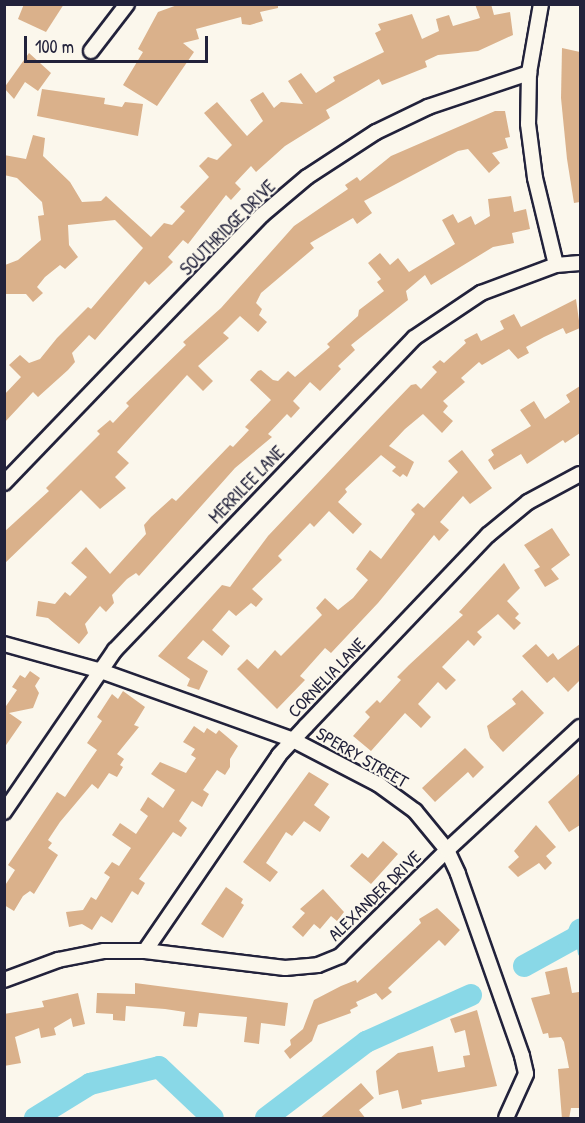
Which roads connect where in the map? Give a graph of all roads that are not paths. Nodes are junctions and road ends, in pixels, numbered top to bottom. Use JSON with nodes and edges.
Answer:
{"nodes":[{"id":1,"x":127,"y":4,"type":"edge"},
{"id":2,"x":541,"y":4,"type":"edge"},
{"id":3,"x":91,"y":51,"type":"dead end"},
{"id":4,"x":529,"y":73,"type":"junction"},
{"id":5,"x":580,"y":263,"type":"edge"},
{"id":6,"x":556,"y":265,"type":"junction"},
{"id":7,"x":580,"y":474,"type":"edge"},
{"id":8,"x":4,"y":483,"type":"edge"},
{"id":9,"x":4,"y":644,"type":"edge"},
{"id":10,"x":98,"y":670,"type":"junction"},
{"id":11,"x":580,"y":727,"type":"edge"},
{"id":12,"x":293,"y":740,"type":"junction"},
{"id":13,"x":4,"y":812,"type":"edge"},
{"id":14,"x":447,"y":850,"type":"junction"},
{"id":15,"x":145,"y":951,"type":"junction"},
{"id":16,"x":4,"y":980,"type":"edge"},
{"id":17,"x":506,"y":1119,"type":"edge"}],
"edges":[{"from":1,"to":3,"type":"street"},
{"from":2,"to":4,"type":"street"},
{"from":4,"to":6,"type":"street"},
{"from":4,"to":8,"type":"street","name":"SOUTHRIDGE DRIVE"},
{"from":5,"to":6,"type":"street","name":"MERRILEE LANE"},
{"from":6,"to":10,"type":"street","name":"MERRILEE LANE"},
{"from":7,"to":12,"type":"street","name":"CORNELIA LANE"},
{"from":9,"to":10,"type":"street","name":"SPERRY STREET"},
{"from":10,"to":12,"type":"street","name":"SPERRY STREET"},
{"from":10,"to":13,"type":"street","name":"MERRILEE LANE"},
{"from":11,"to":14,"type":"street","name":"ALEXANDER DRIVE"},
{"from":12,"to":14,"type":"street","name":"SPERRY STREET"},
{"from":12,"to":15,"type":"street","name":"CORNELIA LANE"},
{"from":14,"to":15,"type":"street","name":"ALEXANDER DRIVE"},
{"from":14,"to":17,"type":"street","name":"SPERRY STREET"},
{"from":15,"to":16,"type":"street","name":"ALEXANDER DRIVE"}]}
